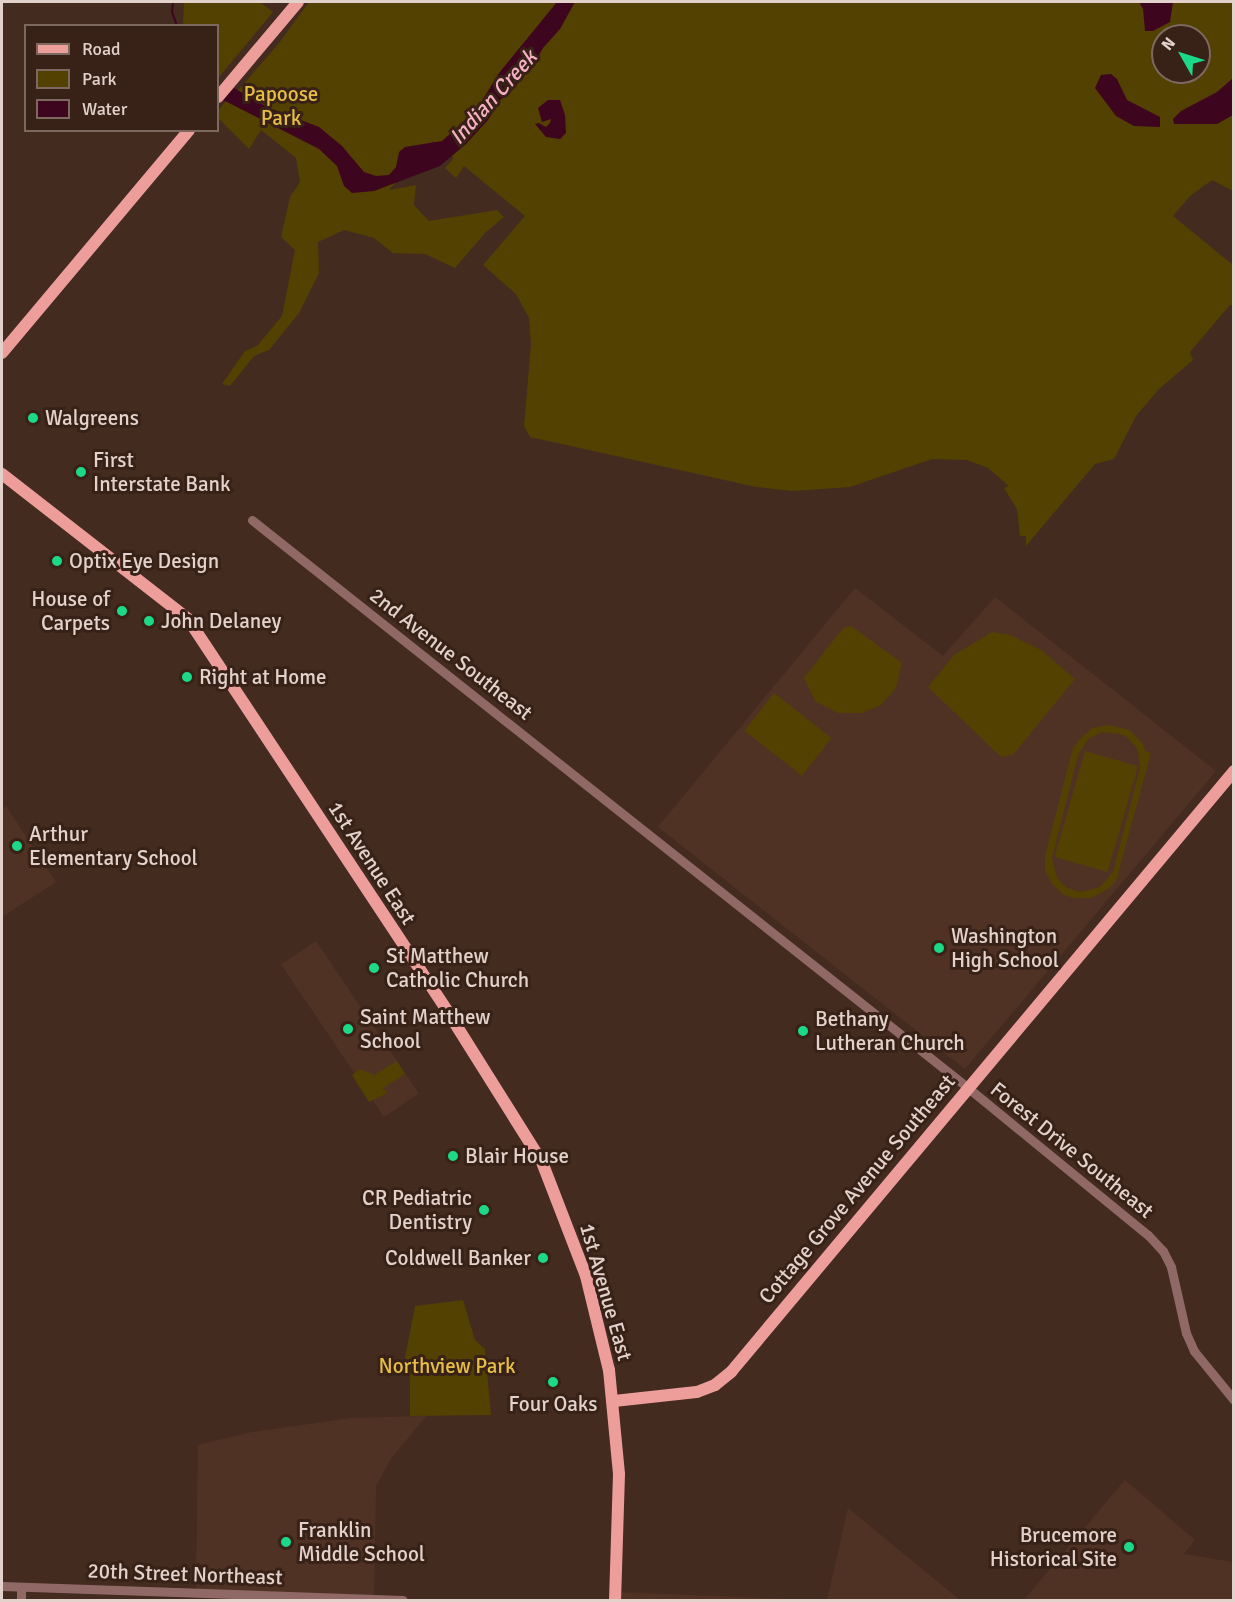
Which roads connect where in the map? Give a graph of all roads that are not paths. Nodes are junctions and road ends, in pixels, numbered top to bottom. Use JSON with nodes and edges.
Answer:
{"nodes":[{"id":1,"x":297,"y":2,"type":"edge"},
{"id":2,"x":219,"y":96,"type":"edge"},
{"id":3,"x":187,"y":132,"type":"edge"},
{"id":4,"x":2,"y":353,"type":"edge"},
{"id":5,"x":2,"y":474,"type":"edge"},
{"id":6,"x":252,"y":520,"type":"dead end"},
{"id":7,"x":1233,"y":771,"type":"edge"},
{"id":8,"x":627,"y":817,"type":"joint"},
{"id":9,"x":967,"y":1087,"type":"junction"},
{"id":10,"x":1233,"y":1400,"type":"edge"},
{"id":11,"x":614,"y":1401,"type":"junction"},
{"id":12,"x":2,"y":1587,"type":"edge"},
{"id":13,"x":21,"y":1587,"type":"junction"},
{"id":14,"x":21,"y":1600,"type":"edge"},
{"id":15,"x":403,"y":1600,"type":"edge"},
{"id":16,"x":615,"y":1600,"type":"edge"}],
"edges":[{"from":1,"to":2,"type":"main road"},
{"from":3,"to":4,"type":"main road"},
{"from":5,"to":11,"type":"main road","name":"1st Avenue East"},
{"from":6,"to":8,"type":"street","name":"2nd Avenue Southeast"},
{"from":7,"to":9,"type":"main road","name":"Cottage Grove Avenue Southeast"},
{"from":8,"to":9,"type":"street","name":"Forest Drive Southeast"},
{"from":9,"to":10,"type":"street","name":"Forest Drive Southeast"},
{"from":9,"to":11,"type":"main road","name":"Cottage Grove Avenue Southeast"},
{"from":11,"to":16,"type":"main road","name":"1st Avenue East"},
{"from":12,"to":13,"type":"street","name":"20th Street Northeast"},
{"from":13,"to":14,"type":"street"},
{"from":13,"to":15,"type":"street","name":"20th Street Northeast"}]}
